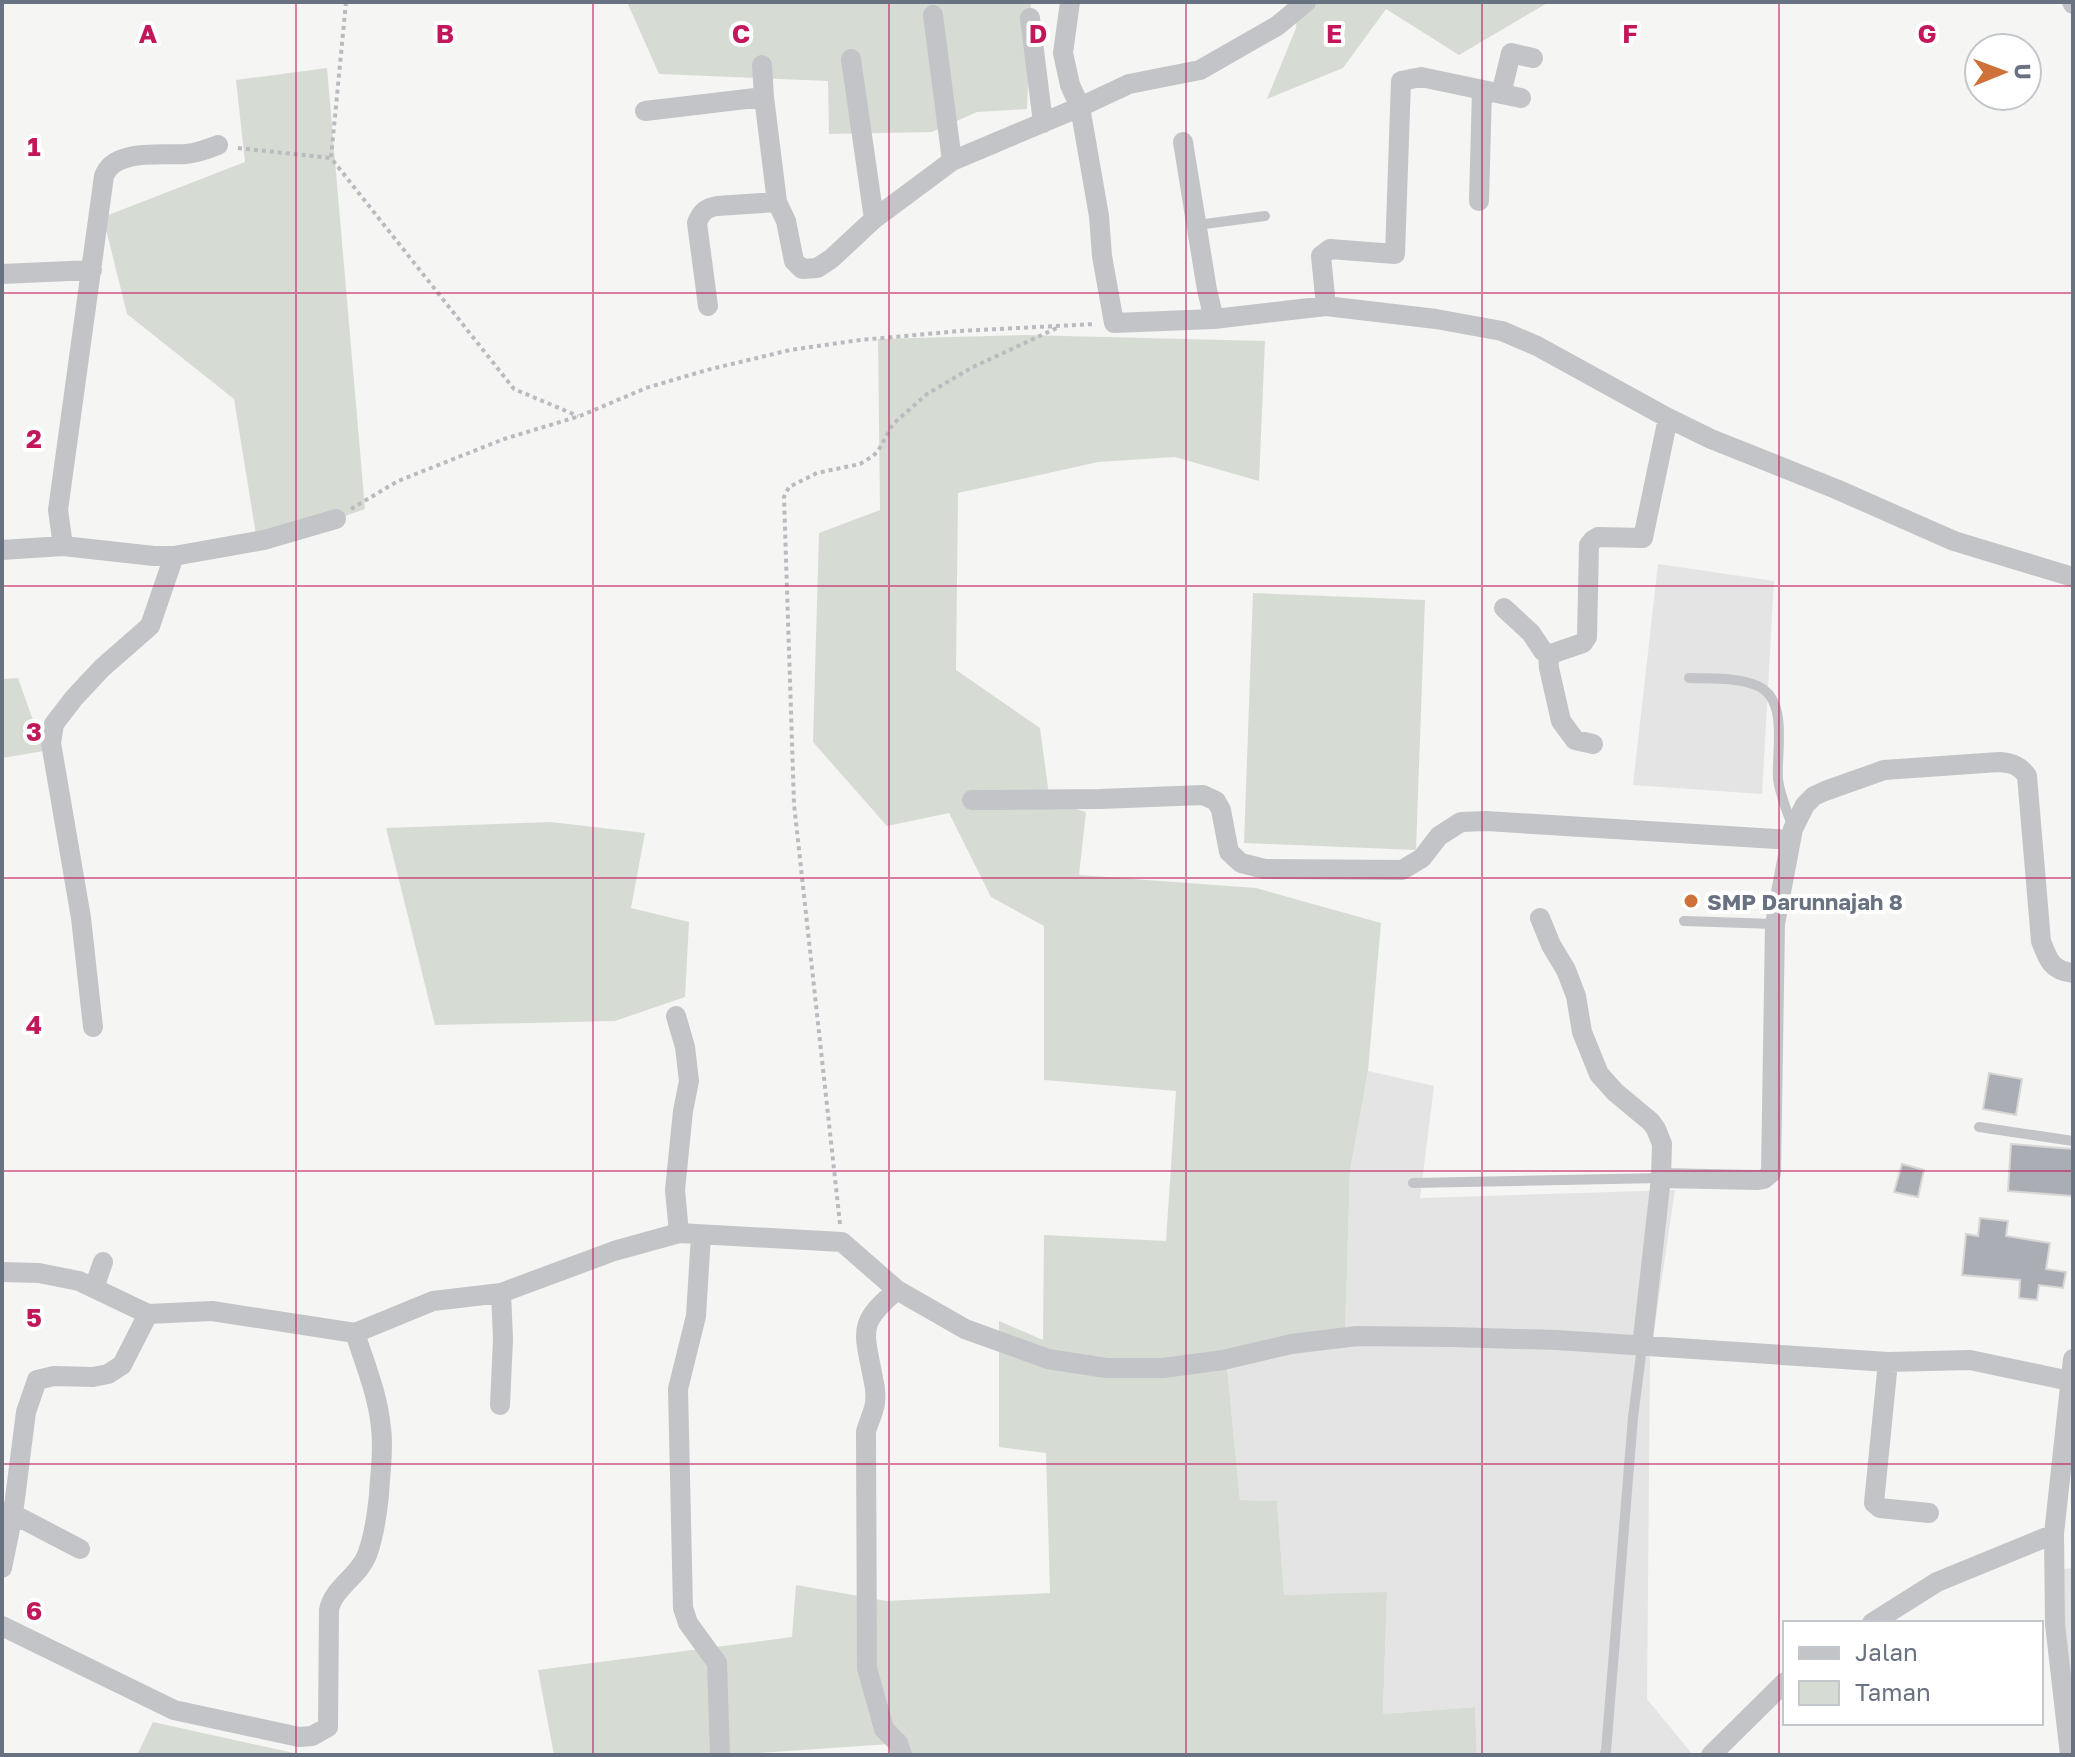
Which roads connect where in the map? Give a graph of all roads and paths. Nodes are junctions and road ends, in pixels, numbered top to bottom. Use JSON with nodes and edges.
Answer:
{"nodes":[{"id":1,"x":346,"y":2,"type":"edge"},
{"id":2,"x":1070,"y":2,"type":"edge"},
{"id":3,"x":1306,"y":2,"type":"edge"},
{"id":4,"x":933,"y":15,"type":"dead end"},
{"id":5,"x":1030,"y":18,"type":"dead end"},
{"id":6,"x":1533,"y":58,"type":"dead end"},
{"id":7,"x":851,"y":59,"type":"dead end"},
{"id":8,"x":762,"y":65,"type":"dead end"},
{"id":9,"x":1501,"y":94,"type":"junction"},
{"id":10,"x":764,"y":97,"type":"junction"},
{"id":11,"x":1080,"y":107,"type":"junction"},
{"id":12,"x":645,"y":111,"type":"dead end"},
{"id":13,"x":1043,"y":123,"type":"junction"},
{"id":14,"x":1183,"y":142,"type":"dead end"},
{"id":15,"x":218,"y":145,"type":"joint"},
{"id":16,"x":331,"y":158,"type":"junction"},
{"id":17,"x":952,"y":161,"type":"junction"},
{"id":18,"x":1479,"y":201,"type":"dead end"},
{"id":19,"x":777,"y":202,"type":"junction"},
{"id":20,"x":1265,"y":216,"type":"dead end"},
{"id":21,"x":874,"y":219,"type":"junction"},
{"id":22,"x":1197,"y":225,"type":"junction"},
{"id":23,"x":92,"y":270,"type":"junction"},
{"id":24,"x":2,"y":274,"type":"edge"},
{"id":25,"x":708,"y":306,"type":"dead end"},
{"id":26,"x":1326,"y":306,"type":"junction"},
{"id":27,"x":1214,"y":319,"type":"junction"},
{"id":28,"x":1114,"y":323,"type":"junction"},
{"id":29,"x":1059,"y":327,"type":"junction"},
{"id":30,"x":580,"y":416,"type":"junction"},
{"id":31,"x":1668,"y":418,"type":"junction"},
{"id":32,"x":336,"y":519,"type":"joint"},
{"id":33,"x":63,"y":546,"type":"junction"},
{"id":34,"x":2,"y":550,"type":"edge"},
{"id":35,"x":174,"y":556,"type":"junction"},
{"id":36,"x":2073,"y":577,"type":"edge"},
{"id":37,"x":1504,"y":608,"type":"dead end"},
{"id":38,"x":1548,"y":655,"type":"junction"},
{"id":39,"x":1689,"y":678,"type":"dead end"},
{"id":40,"x":1593,"y":744,"type":"dead end"},
{"id":41,"x":972,"y":800,"type":"dead end"},
{"id":42,"x":1792,"y":835,"type":"junction"},
{"id":43,"x":1540,"y":918,"type":"dead end"},
{"id":44,"x":1684,"y":921,"type":"dead end"},
{"id":45,"x":1775,"y":924,"type":"junction"},
{"id":46,"x":2073,"y":973,"type":"edge"},
{"id":47,"x":676,"y":1016,"type":"dead end"},
{"id":48,"x":93,"y":1027,"type":"dead end"},
{"id":49,"x":1979,"y":1127,"type":"dead end"},
{"id":50,"x":2073,"y":1141,"type":"edge"},
{"id":51,"x":1661,"y":1178,"type":"junction"},
{"id":52,"x":1413,"y":1183,"type":"dead end"},
{"id":53,"x":679,"y":1233,"type":"junction"},
{"id":54,"x":701,"y":1235,"type":"junction"},
{"id":55,"x":842,"y":1242,"type":"junction"},
{"id":56,"x":103,"y":1262,"type":"dead end"},
{"id":57,"x":2,"y":1272,"type":"edge"},
{"id":58,"x":94,"y":1288,"type":"junction"},
{"id":59,"x":897,"y":1290,"type":"junction"},
{"id":60,"x":501,"y":1293,"type":"junction"},
{"id":61,"x":148,"y":1314,"type":"junction"},
{"id":62,"x":355,"y":1333,"type":"junction"},
{"id":63,"x":1642,"y":1347,"type":"junction"},
{"id":64,"x":2073,"y":1359,"type":"edge"},
{"id":65,"x":1888,"y":1362,"type":"junction"},
{"id":66,"x":2070,"y":1381,"type":"junction"},
{"id":67,"x":500,"y":1405,"type":"dead end"},
{"id":68,"x":2067,"y":1469,"type":"edge"},
{"id":69,"x":8,"y":1513,"type":"edge"},
{"id":70,"x":1929,"y":1513,"type":"dead end"},
{"id":71,"x":2054,"y":1534,"type":"junction"},
{"id":72,"x":80,"y":1549,"type":"dead end"},
{"id":73,"x":2,"y":1568,"type":"edge"},
{"id":74,"x":1875,"y":1621,"type":"edge"},
{"id":75,"x":2,"y":1626,"type":"edge"},
{"id":76,"x":2067,"y":1676,"type":"edge"},
{"id":77,"x":1783,"y":1684,"type":"edge"},
{"id":78,"x":720,"y":1755,"type":"edge"},
{"id":79,"x":902,"y":1755,"type":"edge"},
{"id":80,"x":1604,"y":1755,"type":"edge"},
{"id":81,"x":1711,"y":1755,"type":"edge"},
{"id":82,"x":2070,"y":1755,"type":"edge"}],
"edges":[{"from":1,"to":16,"type":"path"},
{"from":2,"to":11,"type":"street"},
{"from":3,"to":11,"type":"street"},
{"from":4,"to":17,"type":"street"},
{"from":5,"to":13,"type":"street"},
{"from":6,"to":9,"type":"street"},
{"from":7,"to":21,"type":"street"},
{"from":8,"to":10,"type":"street"},
{"from":9,"to":18,"type":"street"},
{"from":9,"to":26,"type":"street"},
{"from":10,"to":12,"type":"street"},
{"from":10,"to":19,"type":"street"},
{"from":11,"to":13,"type":"street"},
{"from":11,"to":28,"type":"street"},
{"from":13,"to":17,"type":"street"},
{"from":14,"to":22,"type":"street"},
{"from":15,"to":16,"type":"path"},
{"from":15,"to":23,"type":"street"},
{"from":16,"to":30,"type":"path"},
{"from":17,"to":21,"type":"street"},
{"from":19,"to":21,"type":"street"},
{"from":19,"to":25,"type":"street"},
{"from":20,"to":22,"type":"lane"},
{"from":22,"to":27,"type":"street"},
{"from":23,"to":24,"type":"street"},
{"from":23,"to":33,"type":"street"},
{"from":26,"to":27,"type":"street"},
{"from":26,"to":31,"type":"street"},
{"from":27,"to":28,"type":"street"},
{"from":28,"to":29,"type":"path"},
{"from":29,"to":30,"type":"path"},
{"from":29,"to":55,"type":"path"},
{"from":30,"to":32,"type":"path"},
{"from":31,"to":36,"type":"street"},
{"from":31,"to":38,"type":"street"},
{"from":32,"to":35,"type":"street"},
{"from":33,"to":34,"type":"street"},
{"from":33,"to":35,"type":"street"},
{"from":35,"to":48,"type":"street"},
{"from":37,"to":38,"type":"street"},
{"from":38,"to":40,"type":"street"},
{"from":39,"to":42,"type":"lane"},
{"from":41,"to":42,"type":"street"},
{"from":42,"to":45,"type":"street"},
{"from":42,"to":46,"type":"street"},
{"from":43,"to":51,"type":"street"},
{"from":44,"to":45,"type":"lane"},
{"from":45,"to":51,"type":"street"},
{"from":47,"to":53,"type":"street"},
{"from":49,"to":50,"type":"lane"},
{"from":51,"to":52,"type":"lane"},
{"from":51,"to":63,"type":"street"},
{"from":53,"to":54,"type":"street"},
{"from":53,"to":60,"type":"street"},
{"from":54,"to":55,"type":"street"},
{"from":54,"to":78,"type":"street"},
{"from":55,"to":59,"type":"street"},
{"from":56,"to":58,"type":"street"},
{"from":57,"to":58,"type":"street"},
{"from":58,"to":61,"type":"street"},
{"from":59,"to":63,"type":"street"},
{"from":59,"to":79,"type":"street"},
{"from":60,"to":62,"type":"street"},
{"from":60,"to":67,"type":"street"},
{"from":61,"to":62,"type":"street"},
{"from":61,"to":69,"type":"street"},
{"from":62,"to":75,"type":"street"},
{"from":63,"to":65,"type":"street"},
{"from":63,"to":80,"type":"lane"},
{"from":64,"to":66,"type":"street"},
{"from":65,"to":66,"type":"street"},
{"from":65,"to":70,"type":"street"},
{"from":66,"to":68,"type":"street"},
{"from":68,"to":71,"type":"street"},
{"from":69,"to":72,"type":"street"},
{"from":69,"to":73,"type":"street"},
{"from":71,"to":74,"type":"street"},
{"from":71,"to":76,"type":"street"},
{"from":76,"to":82,"type":"street"},
{"from":77,"to":81,"type":"street"}]}
